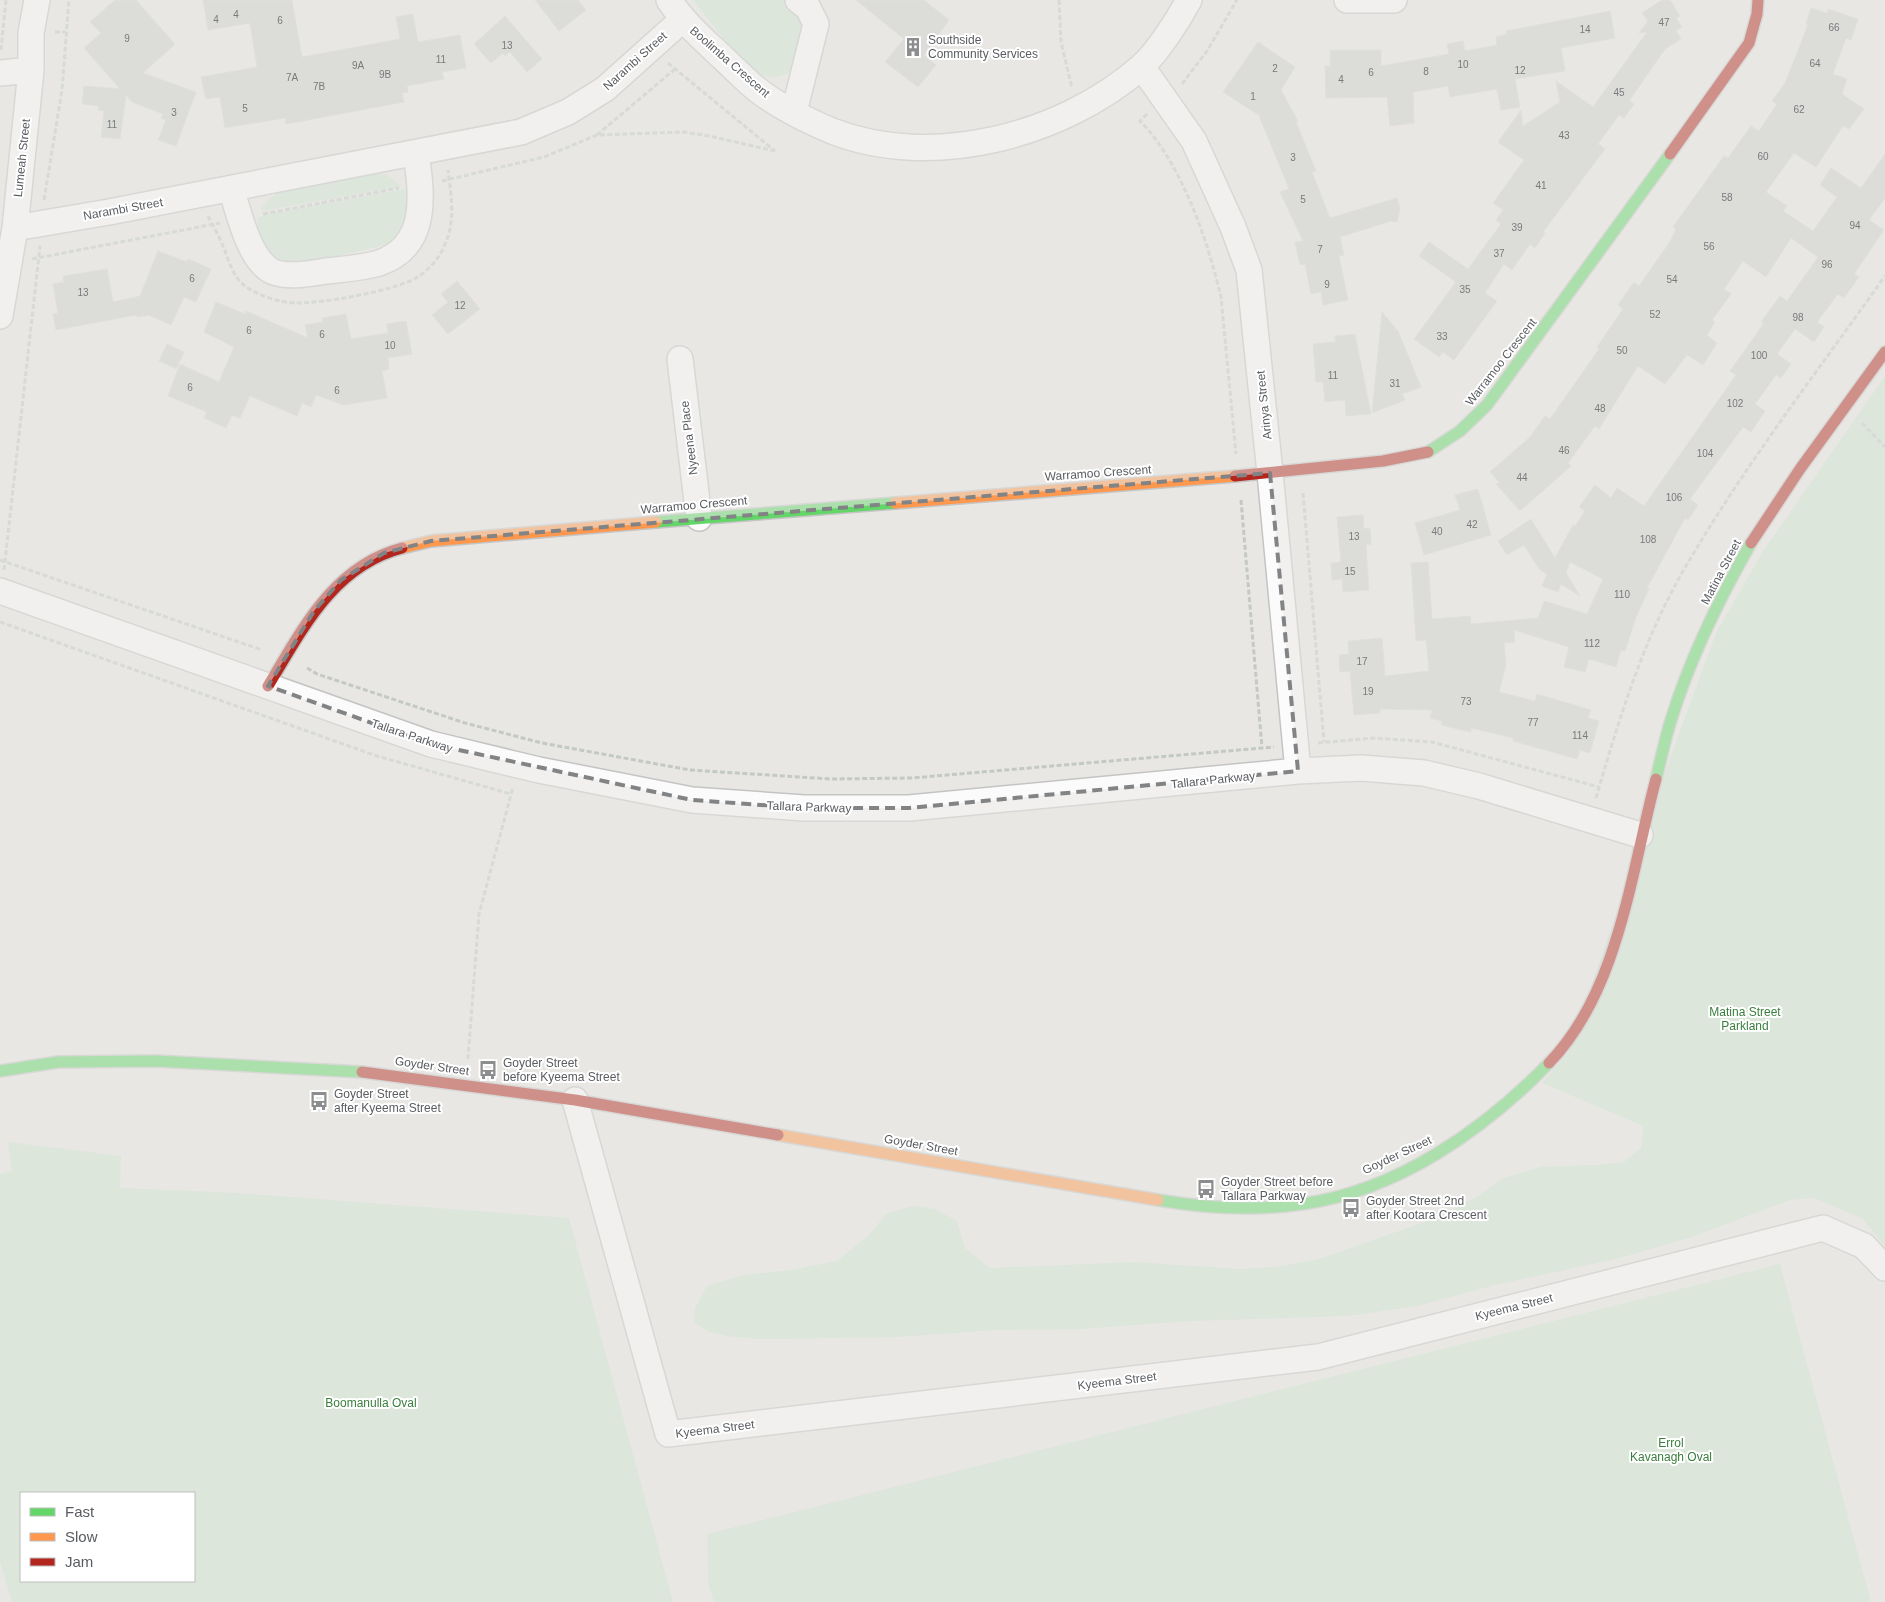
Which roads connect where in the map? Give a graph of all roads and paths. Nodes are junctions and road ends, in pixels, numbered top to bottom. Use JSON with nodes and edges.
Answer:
{"nodes":[{"id":1,"x":6,"y":0,"type":"edge"},
{"id":2,"x":37,"y":0,"type":"edge"},
{"id":3,"x":69,"y":0,"type":"edge"},
{"id":4,"x":798,"y":0,"type":"edge"},
{"id":5,"x":1059,"y":0,"type":"edge"},
{"id":6,"x":1189,"y":0,"type":"edge"},
{"id":7,"x":1238,"y":0,"type":"edge"},
{"id":8,"x":1347,"y":0,"type":"edge"},
{"id":9,"x":1394,"y":0,"type":"edge"},
{"id":10,"x":1758,"y":0,"type":"edge"},
{"id":11,"x":675,"y":10,"type":"edge"},
{"id":12,"x":650,"y":48,"type":"junction"},
{"id":13,"x":0,"y":64,"type":"edge"},
{"id":14,"x":1142,"y":67,"type":"junction"},
{"id":15,"x":675,"y":69,"type":"junction"},
{"id":16,"x":31,"y":70,"type":"junction"},
{"id":17,"x":1166,"y":99,"type":"junction"},
{"id":18,"x":1080,"y":108,"type":"junction"},
{"id":19,"x":794,"y":112,"type":"junction"},
{"id":20,"x":597,"y":135,"type":"junction"},
{"id":21,"x":416,"y":153,"type":"junction"},
{"id":22,"x":421,"y":186,"type":"junction"},
{"id":23,"x":231,"y":189,"type":"junction"},
{"id":24,"x":241,"y":218,"type":"junction"},
{"id":25,"x":40,"y":224,"type":"junction"},
{"id":26,"x":15,"y":228,"type":"junction"},
{"id":27,"x":40,"y":258,"type":"junction"},
{"id":28,"x":9,"y":260,"type":"junction"},
{"id":29,"x":1885,"y":276,"type":"edge"},
{"id":30,"x":0,"y":316,"type":"edge"},
{"id":31,"x":1885,"y":352,"type":"edge"},
{"id":32,"x":680,"y":359,"type":"dead end"},
{"id":33,"x":1846,"y":406,"type":"junction"},
{"id":34,"x":1885,"y":448,"type":"edge"},
{"id":35,"x":1302,"y":470,"type":"junction"},
{"id":36,"x":1270,"y":473,"type":"junction"},
{"id":37,"x":1238,"y":476,"type":"junction"},
{"id":38,"x":699,"y":518,"type":"junction"},
{"id":39,"x":0,"y":560,"type":"edge"},
{"id":40,"x":5,"y":561,"type":"junction"},
{"id":41,"x":1,"y":592,"type":"edge"},
{"id":42,"x":0,"y":622,"type":"edge"},
{"id":43,"x":286,"y":657,"type":"junction"},
{"id":44,"x":268,"y":686,"type":"junction"},
{"id":45,"x":1324,"y":742,"type":"dead end"},
{"id":46,"x":1295,"y":745,"type":"junction"},
{"id":47,"x":1262,"y":748,"type":"junction"},
{"id":48,"x":1298,"y":771,"type":"junction"},
{"id":49,"x":1590,"y":819,"type":"junction"},
{"id":50,"x":1640,"y":835,"type":"junction"},
{"id":51,"x":478,"y":1061,"type":"dead end"},
{"id":52,"x":0,"y":1071,"type":"edge"},
{"id":53,"x":575,"y":1100,"type":"junction"},
{"id":54,"x":1885,"y":1268,"type":"edge"}],
"edges":[{"from":1,"to":13,"type":"path"},
{"from":2,"to":16,"type":"street","name":"Lumeah Street"},
{"from":3,"to":25,"type":"path"},
{"from":4,"to":19,"type":"street"},
{"from":5,"to":18,"type":"path"},
{"from":6,"to":14,"type":"street","name":"Boolimba Crescent"},
{"from":7,"to":17,"type":"path"},
{"from":8,"to":9,"type":"street"},
{"from":10,"to":35,"type":"street","name":"Warramoo Crescent"},
{"from":11,"to":12,"type":"street","name":"Narambi Street"},
{"from":11,"to":19,"type":"street","name":"Boolimba Crescent"},
{"from":12,"to":15,"type":"path"},
{"from":12,"to":21,"type":"street","name":"Narambi Street"},
{"from":13,"to":16,"type":"street"},
{"from":14,"to":17,"type":"street","name":"Arinya Street"},
{"from":14,"to":18,"type":"street","name":"Boolimba Crescent"},
{"from":15,"to":20,"type":"path"},
{"from":15,"to":20,"type":"path"},
{"from":16,"to":26,"type":"street","name":"Lumeah Street"},
{"from":17,"to":36,"type":"street","name":"Arinya Street"},
{"from":17,"to":37,"type":"path"},
{"from":18,"to":19,"type":"street","name":"Boolimba Crescent"},
{"from":20,"to":22,"type":"path"},
{"from":21,"to":22,"type":"street"},
{"from":21,"to":23,"type":"street","name":"Narambi Street"},
{"from":22,"to":24,"type":"path"},
{"from":22,"to":24,"type":"street"},
{"from":23,"to":24,"type":"street"},
{"from":23,"to":25,"type":"street","name":"Narambi Street"},
{"from":24,"to":27,"type":"path"},
{"from":25,"to":26,"type":"street","name":"Narambi Street"},
{"from":25,"to":27,"type":"path"},
{"from":26,"to":28,"type":"street","name":"Lumeah Street"},
{"from":27,"to":28,"type":"path"},
{"from":27,"to":40,"type":"path"},
{"from":28,"to":30,"type":"street","name":"Lumeah Street"},
{"from":29,"to":49,"type":"path"},
{"from":31,"to":33,"type":"street","name":"Matina Street"},
{"from":32,"to":38,"type":"street","name":"Nyeena Place"},
{"from":33,"to":34,"type":"path"},
{"from":33,"to":50,"type":"street","name":"Matina Street"},
{"from":35,"to":36,"type":"street","name":"Warramoo Crescent"},
{"from":35,"to":45,"type":"path"},
{"from":36,"to":37,"type":"street","name":"Warramoo Crescent"},
{"from":36,"to":46,"type":"street","name":"Arinya Street"},
{"from":37,"to":38,"type":"street","name":"Warramoo Crescent"},
{"from":37,"to":47,"type":"path"},
{"from":38,"to":43,"type":"street","name":"Warramoo Crescent"},
{"from":39,"to":40,"type":"path"},
{"from":40,"to":41,"type":"path"},
{"from":40,"to":43,"type":"path"},
{"from":41,"to":44,"type":"street","name":"Tallara Parkway"},
{"from":42,"to":51,"type":"path"},
{"from":43,"to":44,"type":"street","name":"Warramoo Crescent"},
{"from":43,"to":47,"type":"path"},
{"from":44,"to":48,"type":"street","name":"Tallara Parkway"},
{"from":46,"to":47,"type":"path"},
{"from":46,"to":48,"type":"street","name":"Arinya Street"},
{"from":48,"to":49,"type":"street","name":"Tallara Parkway"},
{"from":49,"to":50,"type":"street","name":"Tallara Parkway"},
{"from":50,"to":53,"type":"street","name":"Goyder Street"},
{"from":52,"to":53,"type":"street","name":"Goyder Street"},
{"from":53,"to":54,"type":"street","name":"Kyeema Street"}]}
